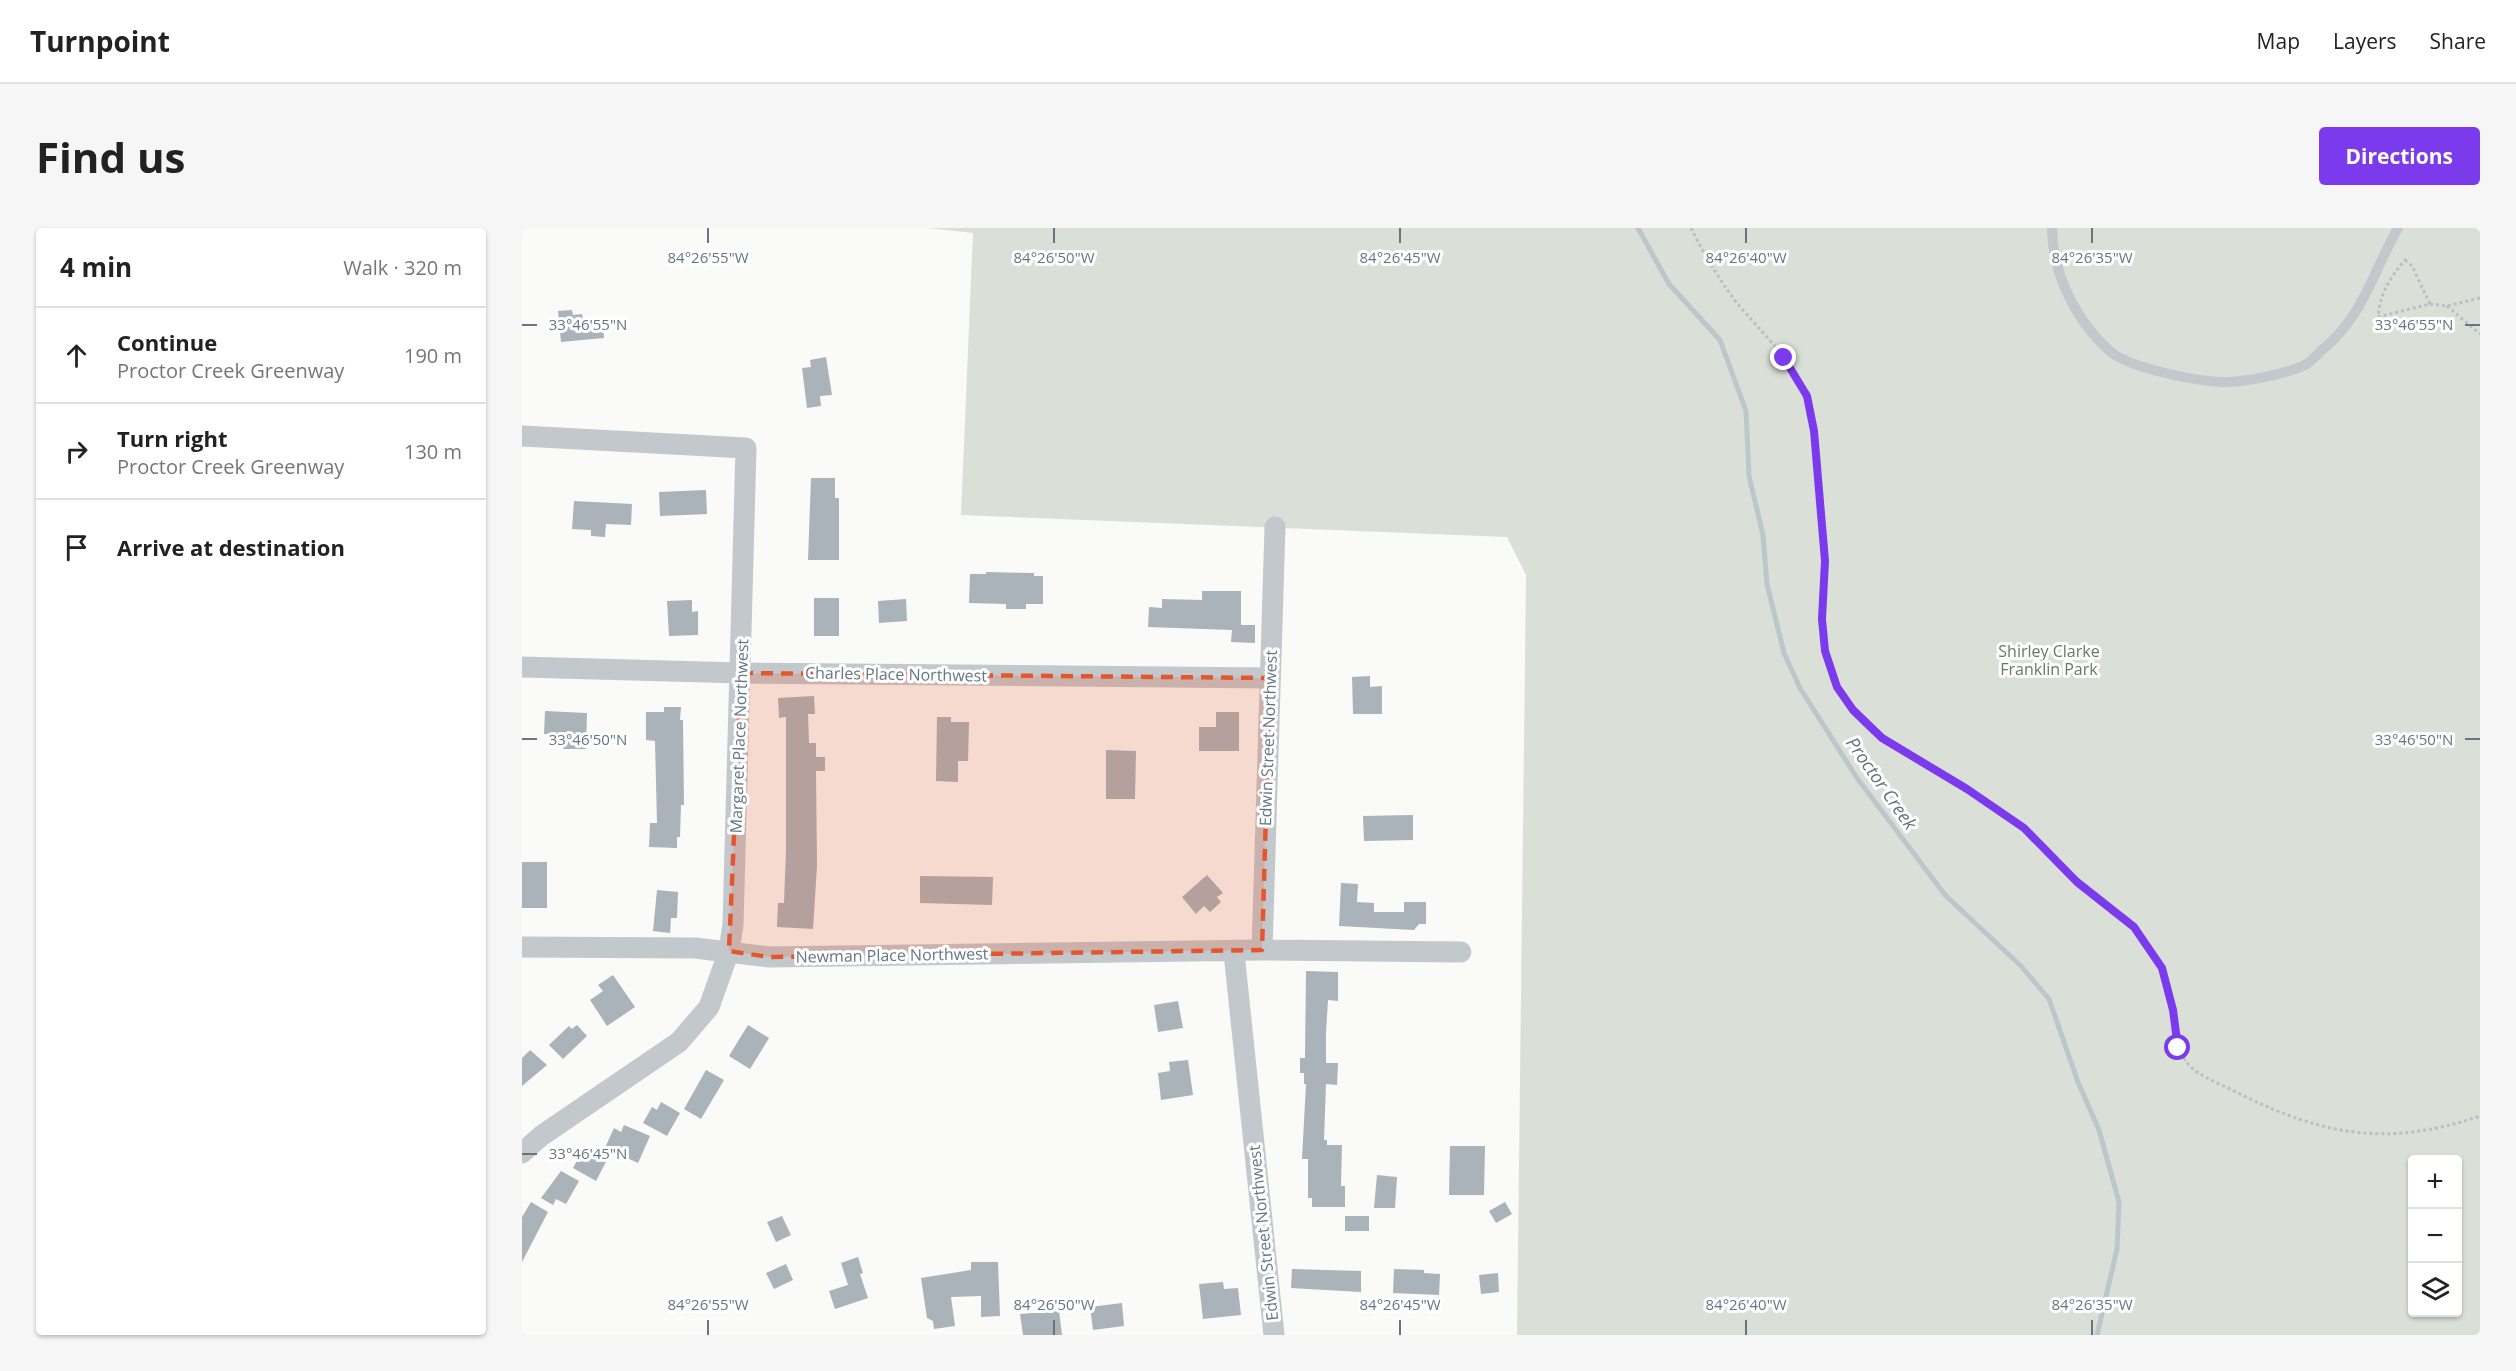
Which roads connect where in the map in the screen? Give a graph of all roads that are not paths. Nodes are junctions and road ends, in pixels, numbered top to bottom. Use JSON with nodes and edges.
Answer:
{"nodes":[{"id":1,"x":2052,"y":228,"type":"edge"},
{"id":2,"x":2398,"y":228,"type":"edge"},
{"id":3,"x":522,"y":436,"type":"edge"},
{"id":4,"x":1275,"y":527,"type":"dead end"},
{"id":5,"x":522,"y":667,"type":"edge"},
{"id":6,"x":741,"y":673,"type":"junction"},
{"id":7,"x":1270,"y":678,"type":"junction"},
{"id":8,"x":522,"y":947,"type":"edge"},
{"id":9,"x":1262,"y":950,"type":"junction"},
{"id":10,"x":729,"y":951,"type":"junction"},
{"id":11,"x":1461,"y":952,"type":"dead end"},
{"id":12,"x":1234,"y":953,"type":"junction"},
{"id":13,"x":522,"y":1154,"type":"edge"},
{"id":14,"x":1274,"y":1335,"type":"edge"}],
"edges":[{"from":1,"to":2,"type":"lane"},
{"from":3,"to":6,"type":"street","name":"Margaret Place Northwest"},
{"from":4,"to":7,"type":"street","name":"Edwin Street Northwest"},
{"from":5,"to":6,"type":"street","name":"Charles Place Northwest"},
{"from":6,"to":7,"type":"street","name":"Charles Place Northwest"},
{"from":6,"to":10,"type":"street","name":"Margaret Place Northwest"},
{"from":7,"to":9,"type":"street","name":"Edwin Street Northwest"},
{"from":8,"to":10,"type":"street","name":"Newman Place Northwest"},
{"from":9,"to":11,"type":"street","name":"Newman Place Northwest"},
{"from":9,"to":12,"type":"street","name":"Newman Place Northwest"},
{"from":10,"to":12,"type":"street","name":"Newman Place Northwest"},
{"from":10,"to":13,"type":"street","name":"Margaret Place Northwest"},
{"from":12,"to":14,"type":"street","name":"Edwin Street Northwest"}]}
